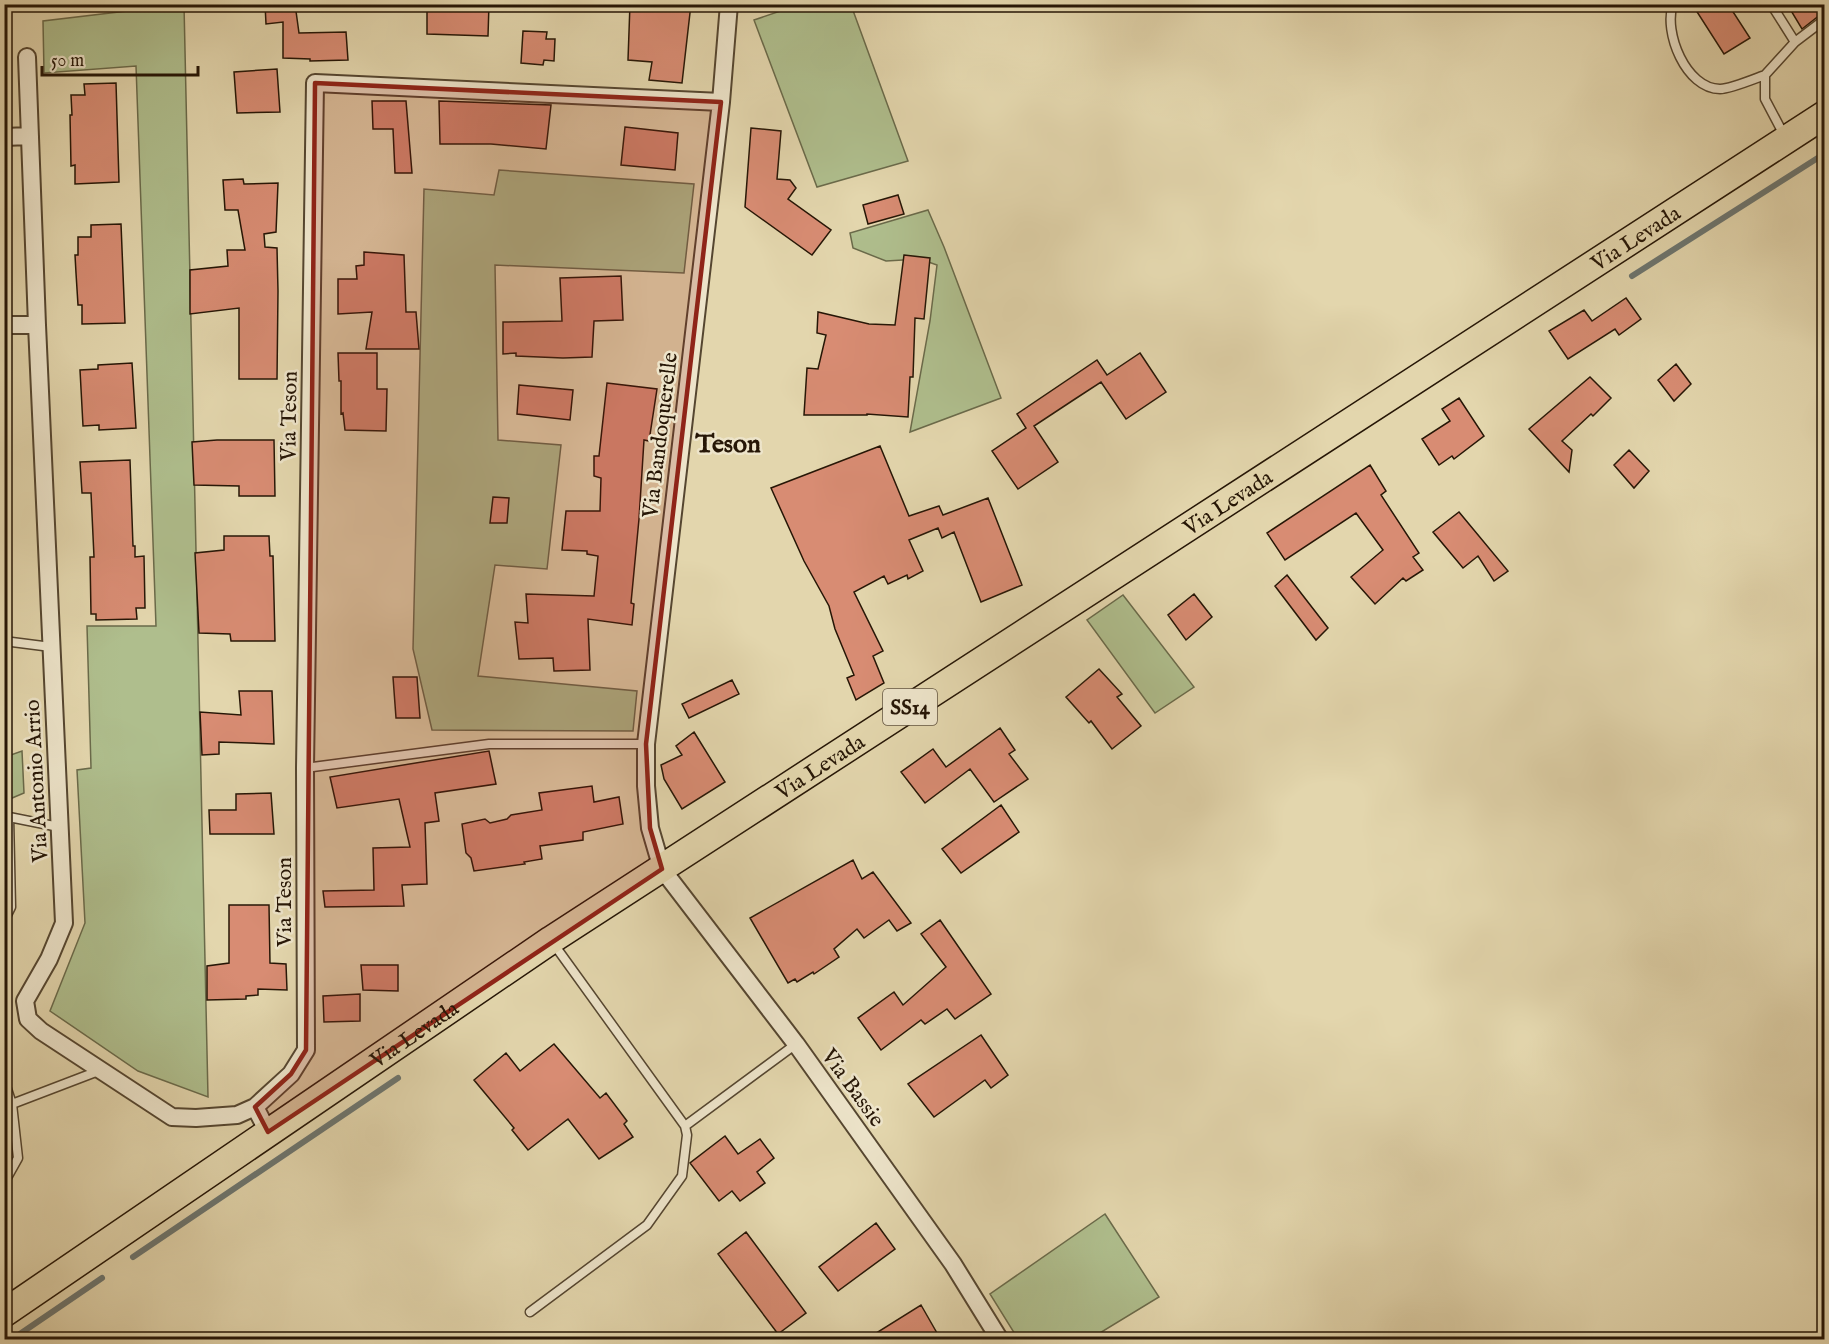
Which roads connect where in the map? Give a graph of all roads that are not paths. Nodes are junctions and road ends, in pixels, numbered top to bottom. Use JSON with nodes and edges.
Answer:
{"nodes":[{"id":1,"x":729,"y":4,"type":"edge"},
{"id":2,"x":1673,"y":4,"type":"edge"},
{"id":3,"x":1771,"y":4,"type":"edge"},
{"id":4,"x":1824,"y":20,"type":"edge"},
{"id":5,"x":1795,"y":42,"type":"junction"},
{"id":6,"x":27,"y":57,"type":"dead end"},
{"id":7,"x":1765,"y":75,"type":"junction"},
{"id":8,"x":721,"y":102,"type":"junction"},
{"id":9,"x":1824,"y":115,"type":"edge"},
{"id":10,"x":30,"y":136,"type":"junction"},
{"id":11,"x":4,"y":137,"type":"edge"},
{"id":12,"x":1786,"y":139,"type":"junction"},
{"id":13,"x":37,"y":325,"type":"junction"},
{"id":14,"x":4,"y":326,"type":"edge"},
{"id":15,"x":4,"y":641,"type":"edge"},
{"id":16,"x":51,"y":647,"type":"junction"},
{"id":17,"x":646,"y":744,"type":"junction"},
{"id":18,"x":305,"y":768,"type":"junction"},
{"id":19,"x":7,"y":818,"type":"edge"},
{"id":20,"x":59,"y":827,"type":"junction"},
{"id":21,"x":662,"y":869,"type":"junction"},
{"id":22,"x":4,"y":921,"type":"edge"},
{"id":23,"x":551,"y":940,"type":"junction"},
{"id":24,"x":796,"y":1044,"type":"junction"},
{"id":25,"x":101,"y":1069,"type":"junction"},
{"id":26,"x":4,"y":1080,"type":"edge"},
{"id":27,"x":12,"y":1104,"type":"junction"},
{"id":28,"x":255,"y":1107,"type":"junction"},
{"id":29,"x":685,"y":1126,"type":"junction"},
{"id":30,"x":268,"y":1132,"type":"junction"},
{"id":31,"x":4,"y":1183,"type":"edge"},
{"id":32,"x":530,"y":1312,"type":"dead end"},
{"id":33,"x":4,"y":1313,"type":"edge"},
{"id":34,"x":1000,"y":1340,"type":"edge"}],
"edges":[{"from":1,"to":8,"type":"street","name":"Via Bandoquerelle"},
{"from":2,"to":7,"type":"lane"},
{"from":3,"to":5,"type":"lane"},
{"from":4,"to":5,"type":"lane"},
{"from":5,"to":7,"type":"lane"},
{"from":6,"to":10,"type":"street","name":"Via Antonio Arrio"},
{"from":7,"to":12,"type":"lane"},
{"from":8,"to":17,"type":"street","name":"Via Bandoquerelle"},
{"from":8,"to":18,"type":"street","name":"Via Teson"},
{"from":9,"to":12,"type":"main road","name":"Via Levada","number":"SS14"},
{"from":10,"to":11,"type":"street"},
{"from":10,"to":13,"type":"street","name":"Via Antonio Arrio"},
{"from":12,"to":21,"type":"main road","name":"Via Levada","number":"SS14"},
{"from":13,"to":14,"type":"street"},
{"from":13,"to":16,"type":"street","name":"Via Antonio Arrio"},
{"from":15,"to":16,"type":"lane"},
{"from":16,"to":20,"type":"street","name":"Via Antonio Arrio"},
{"from":17,"to":18,"type":"lane"},
{"from":17,"to":21,"type":"street","name":"Via Bandoquerelle"},
{"from":18,"to":28,"type":"street","name":"Via Teson"},
{"from":19,"to":20,"type":"lane"},
{"from":19,"to":22,"type":"lane"},
{"from":20,"to":25,"type":"street","name":"Via Antonio Arrio"},
{"from":21,"to":23,"type":"main road","name":"Via Levada","number":"SS14"},
{"from":21,"to":24,"type":"street","name":"Via Bassie"},
{"from":23,"to":29,"type":"lane"},
{"from":23,"to":30,"type":"main road","name":"Via Levada","number":"SS14"},
{"from":24,"to":29,"type":"lane"},
{"from":24,"to":34,"type":"street","name":"Via Bassie"},
{"from":25,"to":27,"type":"lane"},
{"from":25,"to":28,"type":"street","name":"Via Antonio Arrio"},
{"from":26,"to":27,"type":"lane"},
{"from":27,"to":31,"type":"lane"},
{"from":28,"to":30,"type":"street"},
{"from":29,"to":32,"type":"lane"},
{"from":30,"to":33,"type":"main road","name":"Via Levada","number":"SS14"}]}
